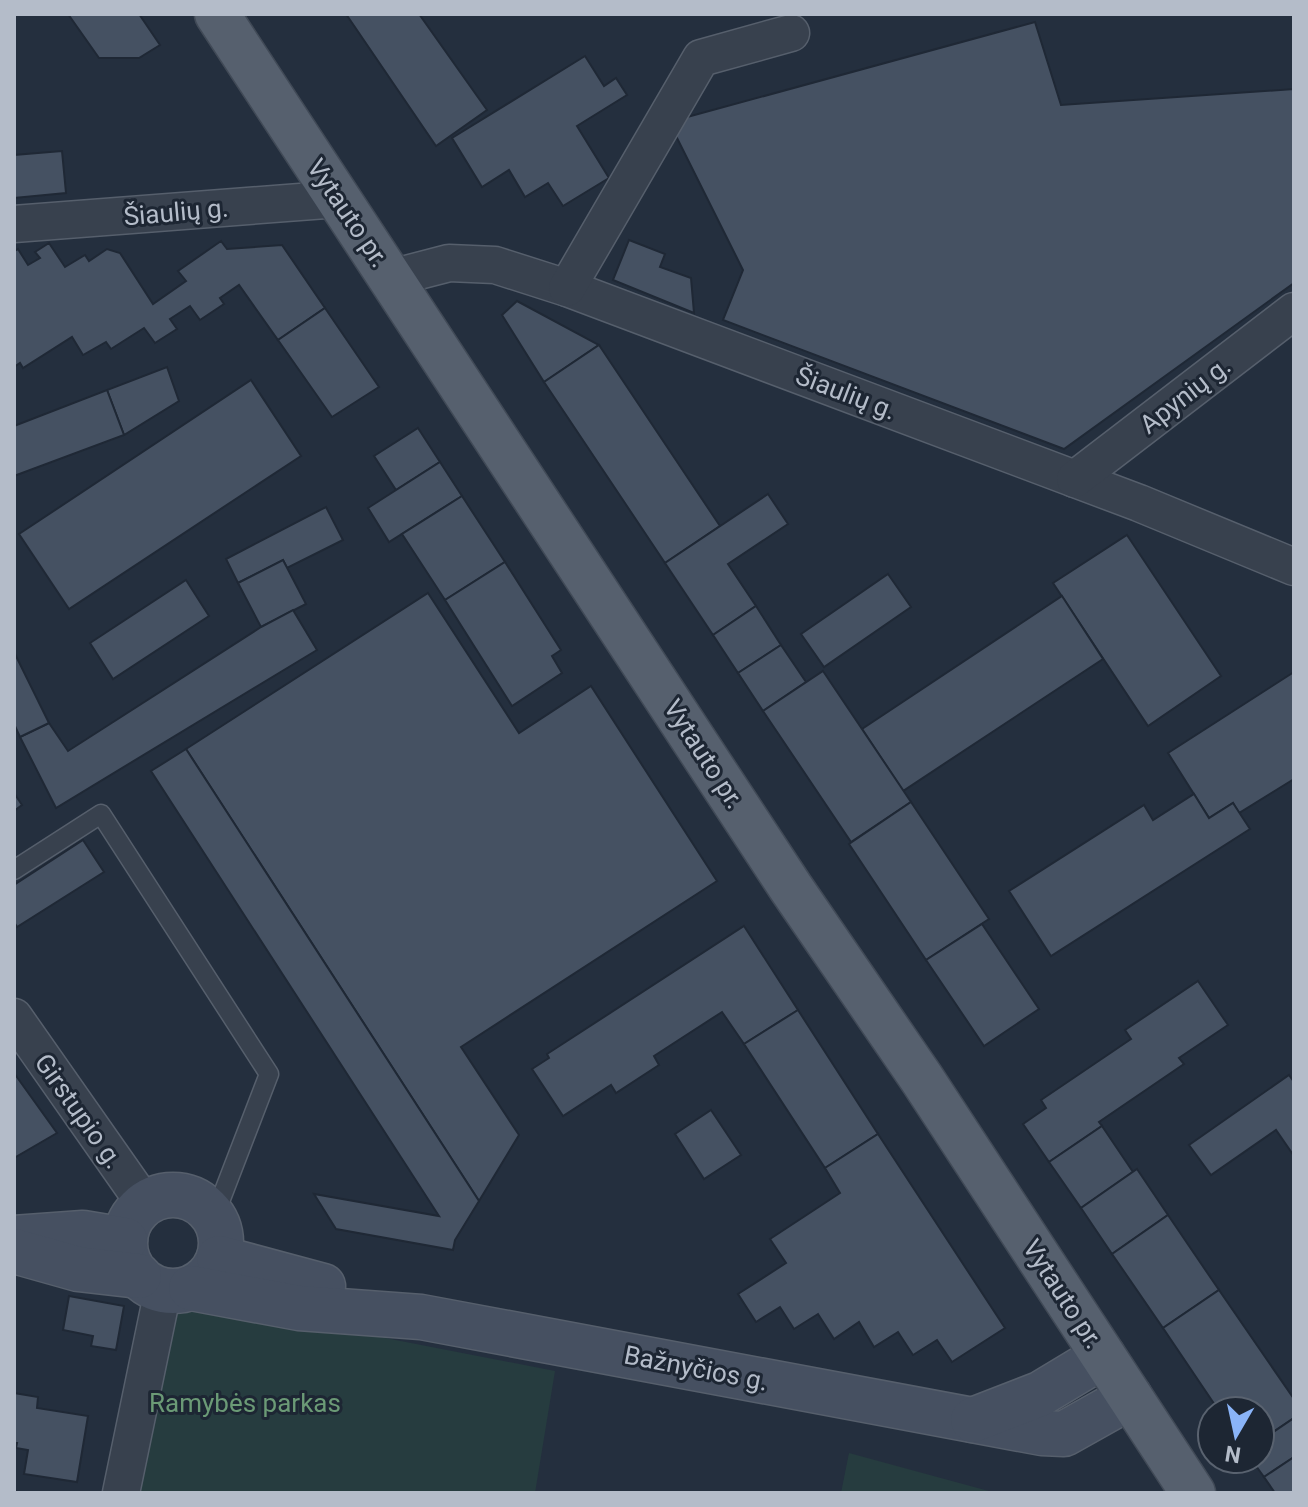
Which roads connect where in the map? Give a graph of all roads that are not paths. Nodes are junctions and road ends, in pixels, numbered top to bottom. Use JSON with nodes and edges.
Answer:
{"nodes":[{"id":1,"x":217,"y":14,"type":"edge"},
{"id":2,"x":791,"y":33,"type":"dead end"},
{"id":3,"x":339,"y":199,"type":"junction"},
{"id":4,"x":14,"y":224,"type":"edge"},
{"id":5,"x":391,"y":278,"type":"junction"},
{"id":6,"x":567,"y":288,"type":"junction"},
{"id":7,"x":1294,"y":311,"type":"edge"},
{"id":8,"x":1075,"y":479,"type":"junction"},
{"id":9,"x":1294,"y":567,"type":"edge"},
{"id":10,"x":14,"y":870,"type":"edge"},
{"id":11,"x":14,"y":1017,"type":"edge"},
{"id":12,"x":14,"y":1238,"type":"edge"},
{"id":13,"x":14,"y":1251,"type":"edge"},
{"id":14,"x":171,"y":1253,"type":"junction"},
{"id":15,"x":64,"y":1265,"type":"junction"},
{"id":16,"x":14,"y":1278,"type":"edge"},
{"id":17,"x":1103,"y":1356,"type":"junction"},
{"id":18,"x":1130,"y":1397,"type":"junction"},
{"id":19,"x":971,"y":1420,"type":"junction"},
{"id":20,"x":121,"y":1493,"type":"edge"},
{"id":21,"x":1193,"y":1493,"type":"edge"}],
"edges":[{"from":1,"to":3,"type":"main road","name":"Vytauto pr."},
{"from":2,"to":6,"type":"street"},
{"from":3,"to":4,"type":"street","name":"Šiaulių g."},
{"from":3,"to":5,"type":"main road","name":"Vytauto pr."},
{"from":5,"to":6,"type":"street","name":"Šiaulių g."},
{"from":5,"to":17,"type":"main road","name":"Vytauto pr."},
{"from":6,"to":8,"type":"street","name":"Šiaulių g."},
{"from":7,"to":8,"type":"street","name":"Apynių g."},
{"from":8,"to":9,"type":"street","name":"Šiaulių g."},
{"from":10,"to":14,"type":"lane"},
{"from":11,"to":14,"type":"street","name":"Girstupio g."},
{"from":12,"to":14,"type":"street","name":"Bažnyčios g."},
{"from":13,"to":15,"type":"street","name":"Bažnyčios g."},
{"from":14,"to":15,"type":"street","name":"Bažnyčios g."},
{"from":14,"to":19,"type":"street","name":"Bažnyčios g."},
{"from":14,"to":20,"type":"street"},
{"from":15,"to":16,"type":"street","name":"Bažnyčios g."},
{"from":17,"to":18,"type":"main road","name":"Vytauto pr."},
{"from":17,"to":19,"type":"street"},
{"from":18,"to":19,"type":"street","name":"Bažnyčios g."},
{"from":18,"to":21,"type":"main road","name":"Vytauto pr."}]}
